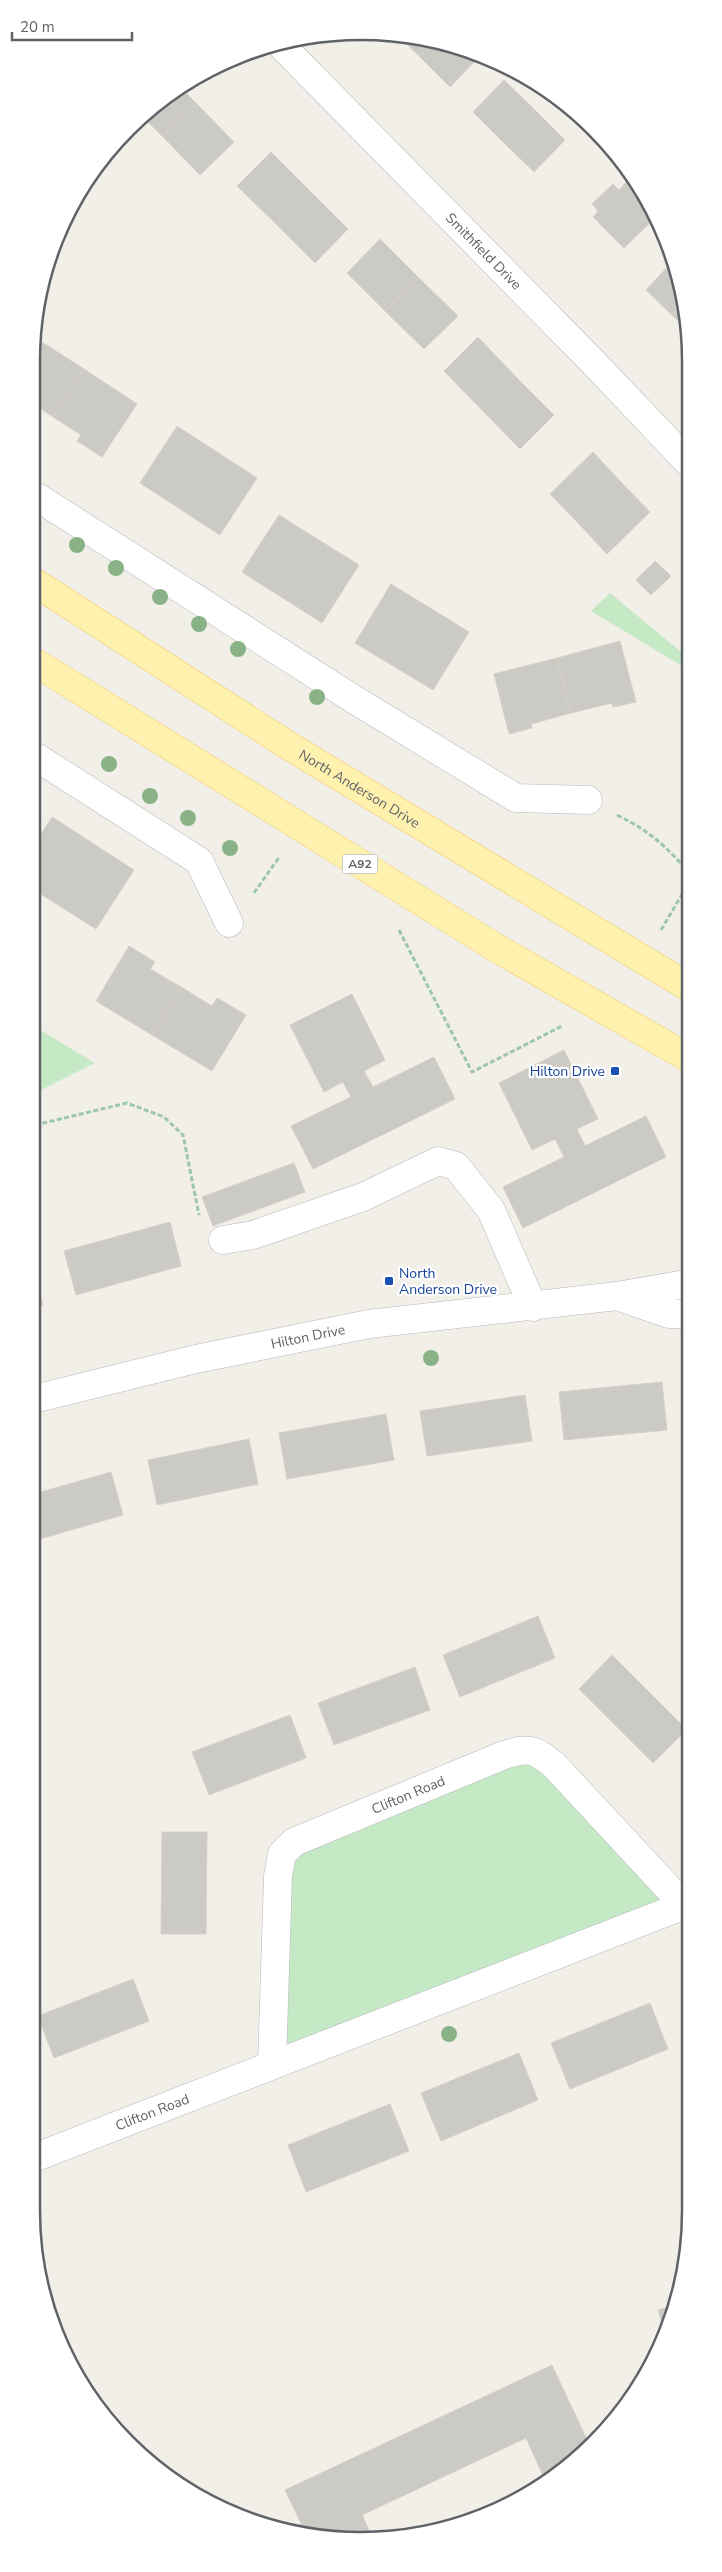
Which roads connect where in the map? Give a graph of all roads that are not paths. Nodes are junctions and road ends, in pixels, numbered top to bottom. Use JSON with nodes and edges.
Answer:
{"nodes":[{"id":1,"x":285,"y":49,"type":"edge"},
{"id":2,"x":682,"y":456,"type":"edge"},
{"id":3,"x":40,"y":499,"type":"edge"},
{"id":4,"x":40,"y":586,"type":"edge"},
{"id":5,"x":40,"y":666,"type":"edge"},
{"id":6,"x":40,"y":760,"type":"edge"},
{"id":7,"x":588,"y":800,"type":"dead end"},
{"id":8,"x":229,"y":923,"type":"dead end"},
{"id":9,"x":682,"y":983,"type":"edge"},
{"id":10,"x":682,"y":1055,"type":"edge"},
{"id":11,"x":223,"y":1240,"type":"road end"},
{"id":12,"x":682,"y":1285,"type":"edge"},
{"id":13,"x":617,"y":1296,"type":"junction"},
{"id":14,"x":533,"y":1306,"type":"junction"},
{"id":15,"x":682,"y":1314,"type":"edge"},
{"id":16,"x":40,"y":1398,"type":"edge"},
{"id":17,"x":682,"y":1902,"type":"edge"},
{"id":18,"x":682,"y":1906,"type":"edge"},
{"id":19,"x":272,"y":2064,"type":"junction"},
{"id":20,"x":40,"y":2155,"type":"edge"}],
"edges":[{"from":1,"to":2,"type":"street","name":"Smithfield Drive"},
{"from":3,"to":7,"type":"street"},
{"from":4,"to":9,"type":"main road","name":"North Anderson Drive"},
{"from":5,"to":10,"type":"main road","number":"A92"},
{"from":6,"to":8,"type":"street"},
{"from":11,"to":14,"type":"street"},
{"from":12,"to":13,"type":"street","name":"Hilton Drive"},
{"from":13,"to":14,"type":"street","name":"Hilton Drive"},
{"from":13,"to":15,"type":"street","name":"Hilton Drive"},
{"from":14,"to":16,"type":"street","name":"Hilton Drive"},
{"from":17,"to":19,"type":"street","name":"Clifton Road"},
{"from":18,"to":19,"type":"street","name":"Clifton Road"},
{"from":19,"to":20,"type":"street","name":"Clifton Road"}]}
